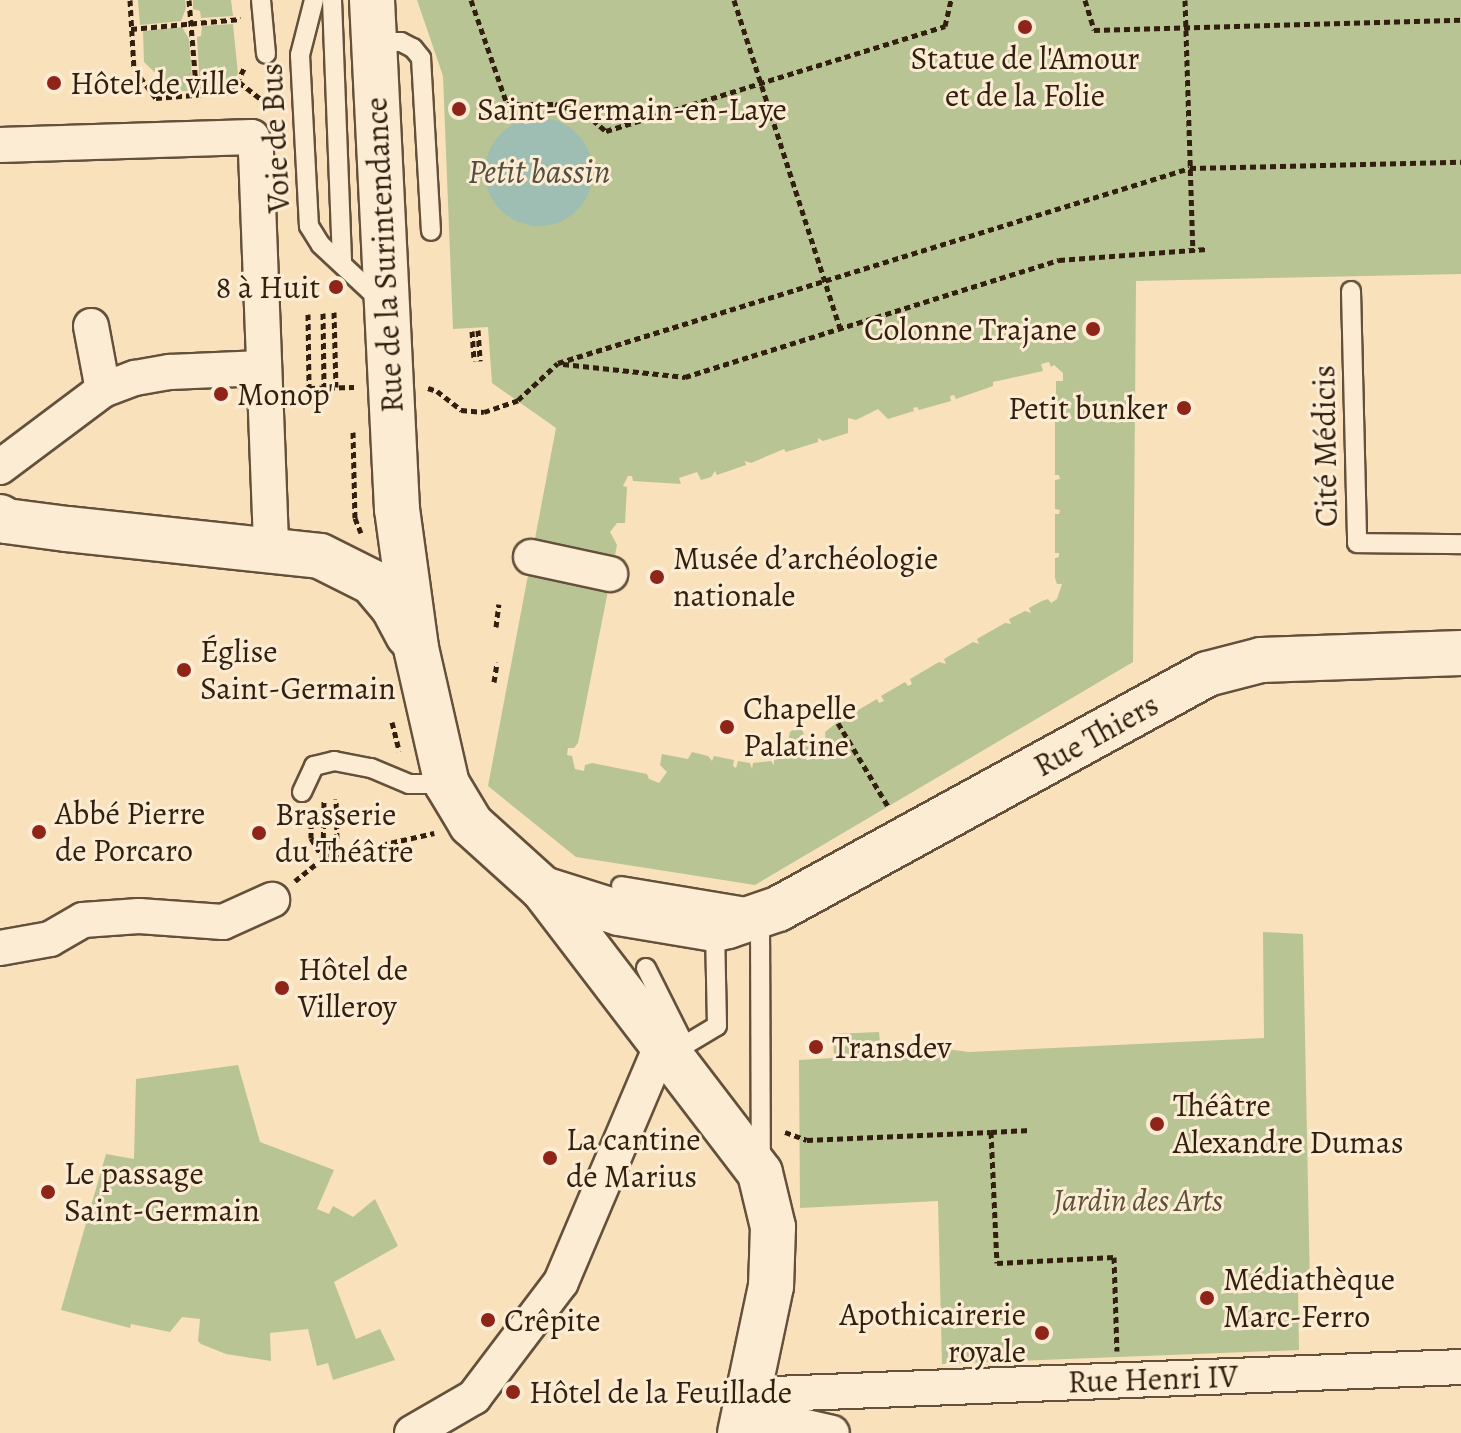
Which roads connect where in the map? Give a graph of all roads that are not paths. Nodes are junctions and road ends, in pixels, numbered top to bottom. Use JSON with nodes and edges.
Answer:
{"nodes":[{"id":1,"x":261,"y":0,"type":"edge"},
{"id":2,"x":314,"y":0,"type":"edge"},
{"id":3,"x":332,"y":0,"type":"edge"},
{"id":4,"x":373,"y":21,"type":"edge"},
{"id":5,"x":266,"y":54,"type":"dead end"},
{"id":6,"x":0,"y":145,"type":"edge"},
{"id":7,"x":431,"y":231,"type":"dead end"},
{"id":8,"x":342,"y":262,"type":"junction"},
{"id":9,"x":1351,"y":291,"type":"dead end"},
{"id":10,"x":385,"y":306,"type":"junction"},
{"id":11,"x":91,"y":326,"type":"dead end"},
{"id":12,"x":262,"y":368,"type":"junction"},
{"id":13,"x":103,"y":390,"type":"junction"},
{"id":14,"x":0,"y":467,"type":"edge"},
{"id":15,"x":397,"y":509,"type":"junction"},
{"id":16,"x":0,"y":517,"type":"edge"},
{"id":17,"x":76,"y":533,"type":"junction"},
{"id":18,"x":1461,"y":544,"type":"edge"},
{"id":19,"x":271,"y":551,"type":"junction"},
{"id":20,"x":0,"y":553,"type":"edge"},
{"id":21,"x":320,"y":556,"type":"junction"},
{"id":22,"x":531,"y":557,"type":"dead end"},
{"id":23,"x":610,"y":574,"type":"dead end"},
{"id":24,"x":416,"y":648,"type":"junction"},
{"id":25,"x":1461,"y":653,"type":"edge"},
{"id":26,"x":447,"y":784,"type":"junction"},
{"id":27,"x":306,"y":796,"type":"road end"},
{"id":28,"x":621,"y":886,"type":"dead end"},
{"id":29,"x":543,"y":889,"type":"junction"},
{"id":30,"x":272,"y":900,"type":"road end"},
{"id":31,"x":769,"y":913,"type":"junction"},
{"id":32,"x":664,"y":922,"type":"junction"},
{"id":33,"x":715,"y":929,"type":"junction"},
{"id":34,"x":0,"y":948,"type":"edge"},
{"id":35,"x":601,"y":964,"type":"junction"},
{"id":36,"x":646,"y":968,"type":"dead end"},
{"id":37,"x":673,"y":1044,"type":"junction"},
{"id":38,"x":760,"y":1173,"type":"junction"},
{"id":39,"x":1461,"y":1367,"type":"edge"},
{"id":40,"x":744,"y":1414,"type":"edge"},
{"id":41,"x":412,"y":1433,"type":"edge"},
{"id":42,"x":832,"y":1433,"type":"edge"}],
"edges":[{"from":1,"to":5,"type":"lane"},
{"from":2,"to":8,"type":"lane","name":"Voie de Bus"},
{"from":3,"to":8,"type":"lane","name":"Voie de Bus"},
{"from":4,"to":7,"type":"lane"},
{"from":4,"to":10,"type":"main road","name":"Rue de la Surintendance"},
{"from":6,"to":12,"type":"street"},
{"from":8,"to":10,"type":"lane","name":"Voie de Bus"},
{"from":9,"to":18,"type":"lane","name":"Cité Médicis"},
{"from":10,"to":15,"type":"main road","name":"Rue de la Surintendance"},
{"from":11,"to":13,"type":"street"},
{"from":12,"to":13,"type":"street"},
{"from":12,"to":19,"type":"street"},
{"from":13,"to":14,"type":"street"},
{"from":15,"to":21,"type":"main road"},
{"from":15,"to":24,"type":"main road","name":"Rue de la Surintendance"},
{"from":16,"to":17,"type":"main road"},
{"from":17,"to":19,"type":"main road"},
{"from":17,"to":20,"type":"main road"},
{"from":19,"to":21,"type":"main road"},
{"from":21,"to":24,"type":"main road"},
{"from":22,"to":23,"type":"street"},
{"from":24,"to":26,"type":"main road"},
{"from":25,"to":31,"type":"main road","name":"Rue Thiers"},
{"from":26,"to":27,"type":"lane"},
{"from":26,"to":29,"type":"main road"},
{"from":28,"to":31,"type":"lane"},
{"from":29,"to":32,"type":"main road"},
{"from":29,"to":35,"type":"main road"},
{"from":30,"to":34,"type":"street"},
{"from":31,"to":33,"type":"main road","name":"Rue Thiers"},
{"from":31,"to":38,"type":"lane"},
{"from":32,"to":33,"type":"main road"},
{"from":32,"to":35,"type":"main road"},
{"from":33,"to":37,"type":"lane"},
{"from":35,"to":37,"type":"main road"},
{"from":36,"to":37,"type":"lane"},
{"from":37,"to":38,"type":"main road"},
{"from":37,"to":41,"type":"street"},
{"from":38,"to":40,"type":"main road"},
{"from":39,"to":40,"type":"street","name":"Rue Henri IV"},
{"from":40,"to":42,"type":"street"}]}
